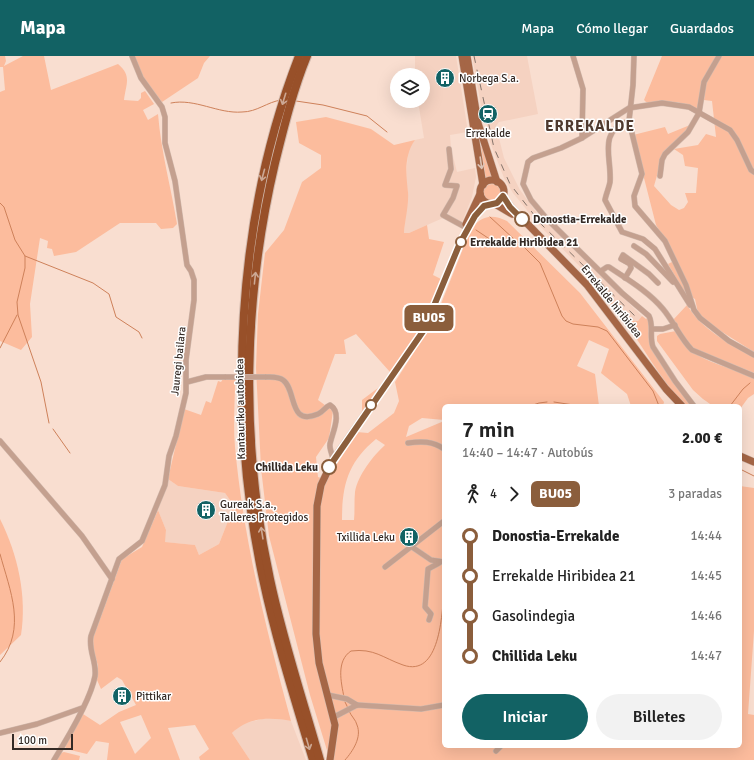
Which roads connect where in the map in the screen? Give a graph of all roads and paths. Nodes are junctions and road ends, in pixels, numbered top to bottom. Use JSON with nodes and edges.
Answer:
{"nodes":[{"id":1,"x":132,"y":56,"type":"edge"},
{"id":2,"x":307,"y":56,"type":"edge"},
{"id":3,"x":462,"y":56,"type":"edge"},
{"id":4,"x":467,"y":56,"type":"edge"},
{"id":5,"x":573,"y":56,"type":"edge"},
{"id":6,"x":634,"y":56,"type":"edge"},
{"id":7,"x":719,"y":56,"type":"edge"},
{"id":8,"x":300,"y":61,"type":"edge"},
{"id":9,"x":629,"y":108,"type":"junction"},
{"id":10,"x":700,"y":113,"type":"junction"},
{"id":11,"x":629,"y":120,"type":"junction"},
{"id":12,"x":277,"y":138,"type":"junction"},
{"id":13,"x":582,"y":138,"type":"junction"},
{"id":14,"x":449,"y":149,"type":"dead end"},
{"id":15,"x":754,"y":172,"type":"edge"},
{"id":16,"x":660,"y":176,"type":"dead end"},
{"id":17,"x":498,"y":182,"type":"junction"},
{"id":18,"x":483,"y":185,"type":"junction"},
{"id":19,"x":480,"y":194,"type":"junction"},
{"id":20,"x":503,"y":196,"type":"junction"},
{"id":21,"x":492,"y":204,"type":"junction"},
{"id":22,"x":465,"y":227,"type":"junction"},
{"id":23,"x":460,"y":243,"type":"junction"},
{"id":24,"x":634,"y":246,"type":"dead end"},
{"id":25,"x":600,"y":272,"type":"junction"},
{"id":26,"x":625,"y":278,"type":"junction"},
{"id":27,"x":658,"y":283,"type":"dead end"},
{"id":28,"x":681,"y":290,"type":"junction"},
{"id":29,"x":694,"y":310,"type":"junction"},
{"id":30,"x":675,"y":324,"type":"junction"},
{"id":31,"x":652,"y":329,"type":"junction"},
{"id":32,"x":754,"y":355,"type":"edge"},
{"id":33,"x":754,"y":376,"type":"edge"},
{"id":34,"x":187,"y":382,"type":"junction"},
{"id":35,"x":674,"y":404,"type":"edge"},
{"id":36,"x":680,"y":404,"type":"edge"},
{"id":37,"x":692,"y":404,"type":"edge"},
{"id":38,"x":0,"y":441,"type":"edge"},
{"id":39,"x":408,"y":442,"type":"dead end"},
{"id":40,"x":442,"y":448,"type":"edge"},
{"id":41,"x":331,"y":450,"type":"junction"},
{"id":42,"x":340,"y":451,"type":"junction"},
{"id":43,"x":742,"y":457,"type":"edge"},
{"id":44,"x":333,"y":460,"type":"junction"},
{"id":45,"x":754,"y":462,"type":"edge"},
{"id":46,"x":442,"y":523,"type":"edge"},
{"id":47,"x":412,"y":547,"type":"junction"},
{"id":48,"x":441,"y":562,"type":"edge"},
{"id":49,"x":385,"y":567,"type":"dead end"},
{"id":50,"x":112,"y":579,"type":"junction"},
{"id":51,"x":429,"y":620,"type":"dead end"},
{"id":52,"x":328,"y":695,"type":"junction"},
{"id":53,"x":357,"y":704,"type":"junction"},
{"id":54,"x":442,"y":705,"type":"edge"},
{"id":55,"x":82,"y":708,"type":"junction"},
{"id":56,"x":334,"y":717,"type":"junction"},
{"id":57,"x":0,"y":733,"type":"edge"},
{"id":58,"x":499,"y":748,"type":"edge"},
{"id":59,"x":496,"y":751,"type":"dead end"},
{"id":60,"x":54,"y":760,"type":"edge"},
{"id":61,"x":313,"y":760,"type":"edge"},
{"id":62,"x":320,"y":760,"type":"edge"},
{"id":63,"x":330,"y":760,"type":"edge"}],
"edges":[{"from":1,"to":34,"type":"street","name":"Jauregi bailara"},
{"from":2,"to":8,"type":"highway","name":"Kantauriko autobidea"},
{"from":3,"to":18,"type":"main road","one_way":true},
{"from":4,"to":17,"type":"main road"},
{"from":5,"to":13,"type":"street"},
{"from":6,"to":9,"type":"street"},
{"from":7,"to":10,"type":"street"},
{"from":8,"to":12,"type":"highway","name":"Kantauriko autobidea"},
{"from":9,"to":10,"type":"street"},
{"from":9,"to":11,"type":"street"},
{"from":9,"to":13,"type":"street"},
{"from":10,"to":15,"type":"street"},
{"from":10,"to":16,"type":"street"},
{"from":11,"to":28,"type":"street"},
{"from":11,"to":29,"type":"street"},
{"from":12,"to":61,"type":"highway","name":"Kantauriko autobidea","one_way":true},
{"from":62,"to":12,"type":"highway","name":"Kantauriko autobidea","one_way":true},
{"from":13,"to":25,"type":"street"},
{"from":14,"to":22,"type":"street"},
{"from":17,"to":18,"type":"main road"},
{"from":17,"to":20,"type":"main road"},
{"from":18,"to":19,"type":"main road"},
{"from":19,"to":21,"type":"main road"},
{"from":19,"to":22,"type":"main road"},
{"from":20,"to":21,"type":"main road"},
{"from":20,"to":36,"type":"main road","name":"Errekalde hiribidea"},
{"from":21,"to":23,"type":"main road"},
{"from":21,"to":35,"type":"main road","name":"Errekalde hiribidea"},
{"from":22,"to":23,"type":"main road"},
{"from":23,"to":42,"type":"main road"},
{"from":24,"to":28,"type":"street"},
{"from":25,"to":26,"type":"street"},
{"from":25,"to":31,"type":"street"},
{"from":26,"to":27,"type":"street"},
{"from":26,"to":30,"type":"street"},
{"from":28,"to":29,"type":"street"},
{"from":29,"to":32,"type":"street"},
{"from":30,"to":31,"type":"street"},
{"from":30,"to":33,"type":"street"},
{"from":31,"to":37,"type":"street"},
{"from":34,"to":41,"type":"street","bridge":true},
{"from":34,"to":50,"type":"street","name":"Jauregi bailara"},
{"from":38,"to":50,"type":"street"},
{"from":39,"to":40,"type":"street"},
{"from":41,"to":42,"type":"street"},
{"from":41,"to":44,"type":"street"},
{"from":42,"to":44,"type":"main road"},
{"from":43,"to":45,"type":"main road"},
{"from":44,"to":52,"type":"main road"},
{"from":46,"to":47,"type":"street"},
{"from":47,"to":48,"type":"street"},
{"from":47,"to":49,"type":"street"},
{"from":48,"to":51,"type":"street"},
{"from":50,"to":55,"type":"street","name":"Jauregi bailara"},
{"from":52,"to":53,"type":"street"},
{"from":52,"to":56,"type":"main road"},
{"from":53,"to":54,"type":"street"},
{"from":53,"to":56,"type":"street"},
{"from":55,"to":57,"type":"street"},
{"from":55,"to":60,"type":"street","name":"Jauregi bailara"},
{"from":56,"to":63,"type":"main road"},
{"from":58,"to":59,"type":"street"}]}
